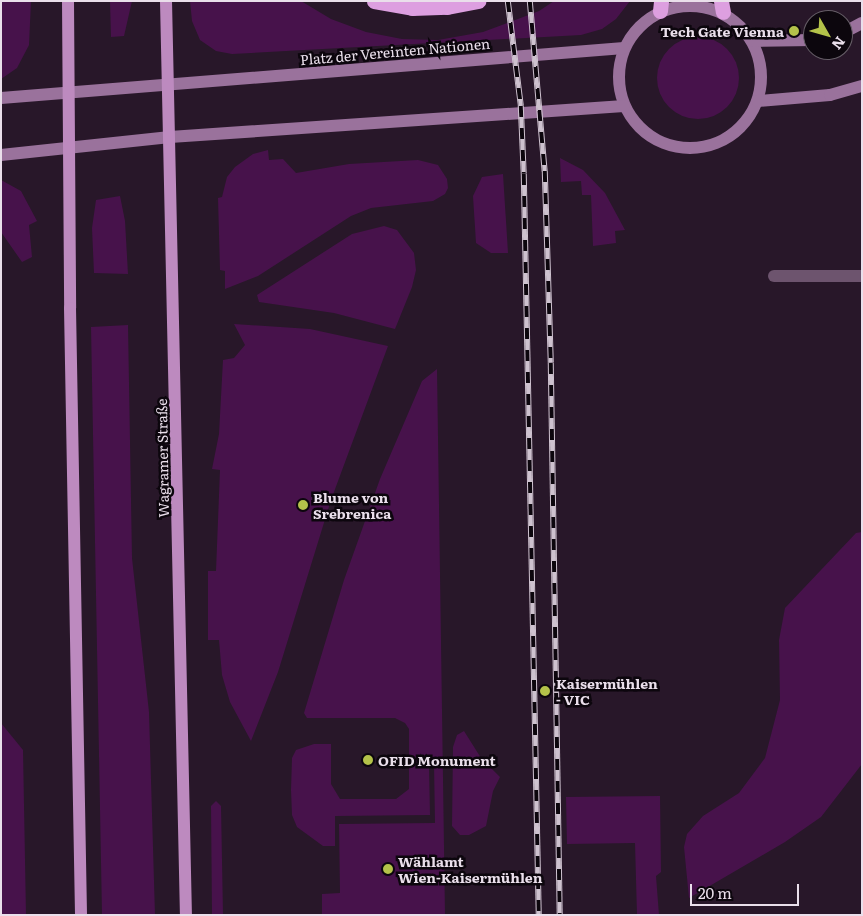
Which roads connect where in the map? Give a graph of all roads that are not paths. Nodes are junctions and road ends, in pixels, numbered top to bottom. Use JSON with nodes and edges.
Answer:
{"nodes":[{"id":1,"x":68,"y":1,"type":"edge"},
{"id":2,"x":166,"y":1,"type":"edge"},
{"id":3,"x":374,"y":1,"type":"edge"},
{"id":4,"x":478,"y":1,"type":"edge"},
{"id":5,"x":660,"y":6,"type":"edge"},
{"id":6,"x":722,"y":7,"type":"edge"},
{"id":7,"x":803,"y":40,"type":"edge"},
{"id":8,"x":753,"y":41,"type":"junction"},
{"id":9,"x":624,"y":48,"type":"junction"},
{"id":10,"x":168,"y":85,"type":"junction"},
{"id":11,"x":862,"y":86,"type":"edge"},
{"id":12,"x":68,"y":92,"type":"junction"},
{"id":13,"x":1,"y":98,"type":"edge"},
{"id":14,"x":758,"y":101,"type":"junction"},
{"id":15,"x":624,"y":106,"type":"junction"},
{"id":16,"x":170,"y":137,"type":"junction"},
{"id":17,"x":69,"y":150,"type":"junction"},
{"id":18,"x":1,"y":155,"type":"edge"},
{"id":19,"x":774,"y":276,"type":"dead end"},
{"id":20,"x":862,"y":276,"type":"edge"},
{"id":21,"x":81,"y":915,"type":"edge"},
{"id":22,"x":186,"y":915,"type":"edge"}],
"edges":[{"from":1,"to":12,"type":"main road"},
{"from":2,"to":10,"type":"main road","name":"Wagramer Straße"},
{"from":3,"to":4,"type":"highway"},
{"from":5,"to":6,"type":"main road"},
{"from":5,"to":9,"type":"main road"},
{"from":6,"to":8,"type":"main road"},
{"from":7,"to":8,"type":"main road"},
{"from":8,"to":14,"type":"main road"},
{"from":9,"to":10,"type":"main road","name":"Platz der Vereinten Nationen"},
{"from":9,"to":15,"type":"main road"},
{"from":10,"to":12,"type":"main road","name":"Platz der Vereinten Nationen"},
{"from":10,"to":16,"type":"main road","name":"Wagramer Straße"},
{"from":11,"to":14,"type":"main road"},
{"from":12,"to":13,"type":"main road","name":"Platz der Vereinten Nationen"},
{"from":12,"to":17,"type":"main road"},
{"from":14,"to":15,"type":"main road"},
{"from":15,"to":16,"type":"main road"},
{"from":16,"to":17,"type":"main road"},
{"from":16,"to":22,"type":"main road","name":"Wagramer Straße"},
{"from":17,"to":18,"type":"main road"},
{"from":17,"to":21,"type":"main road"},
{"from":19,"to":20,"type":"street"}]}
